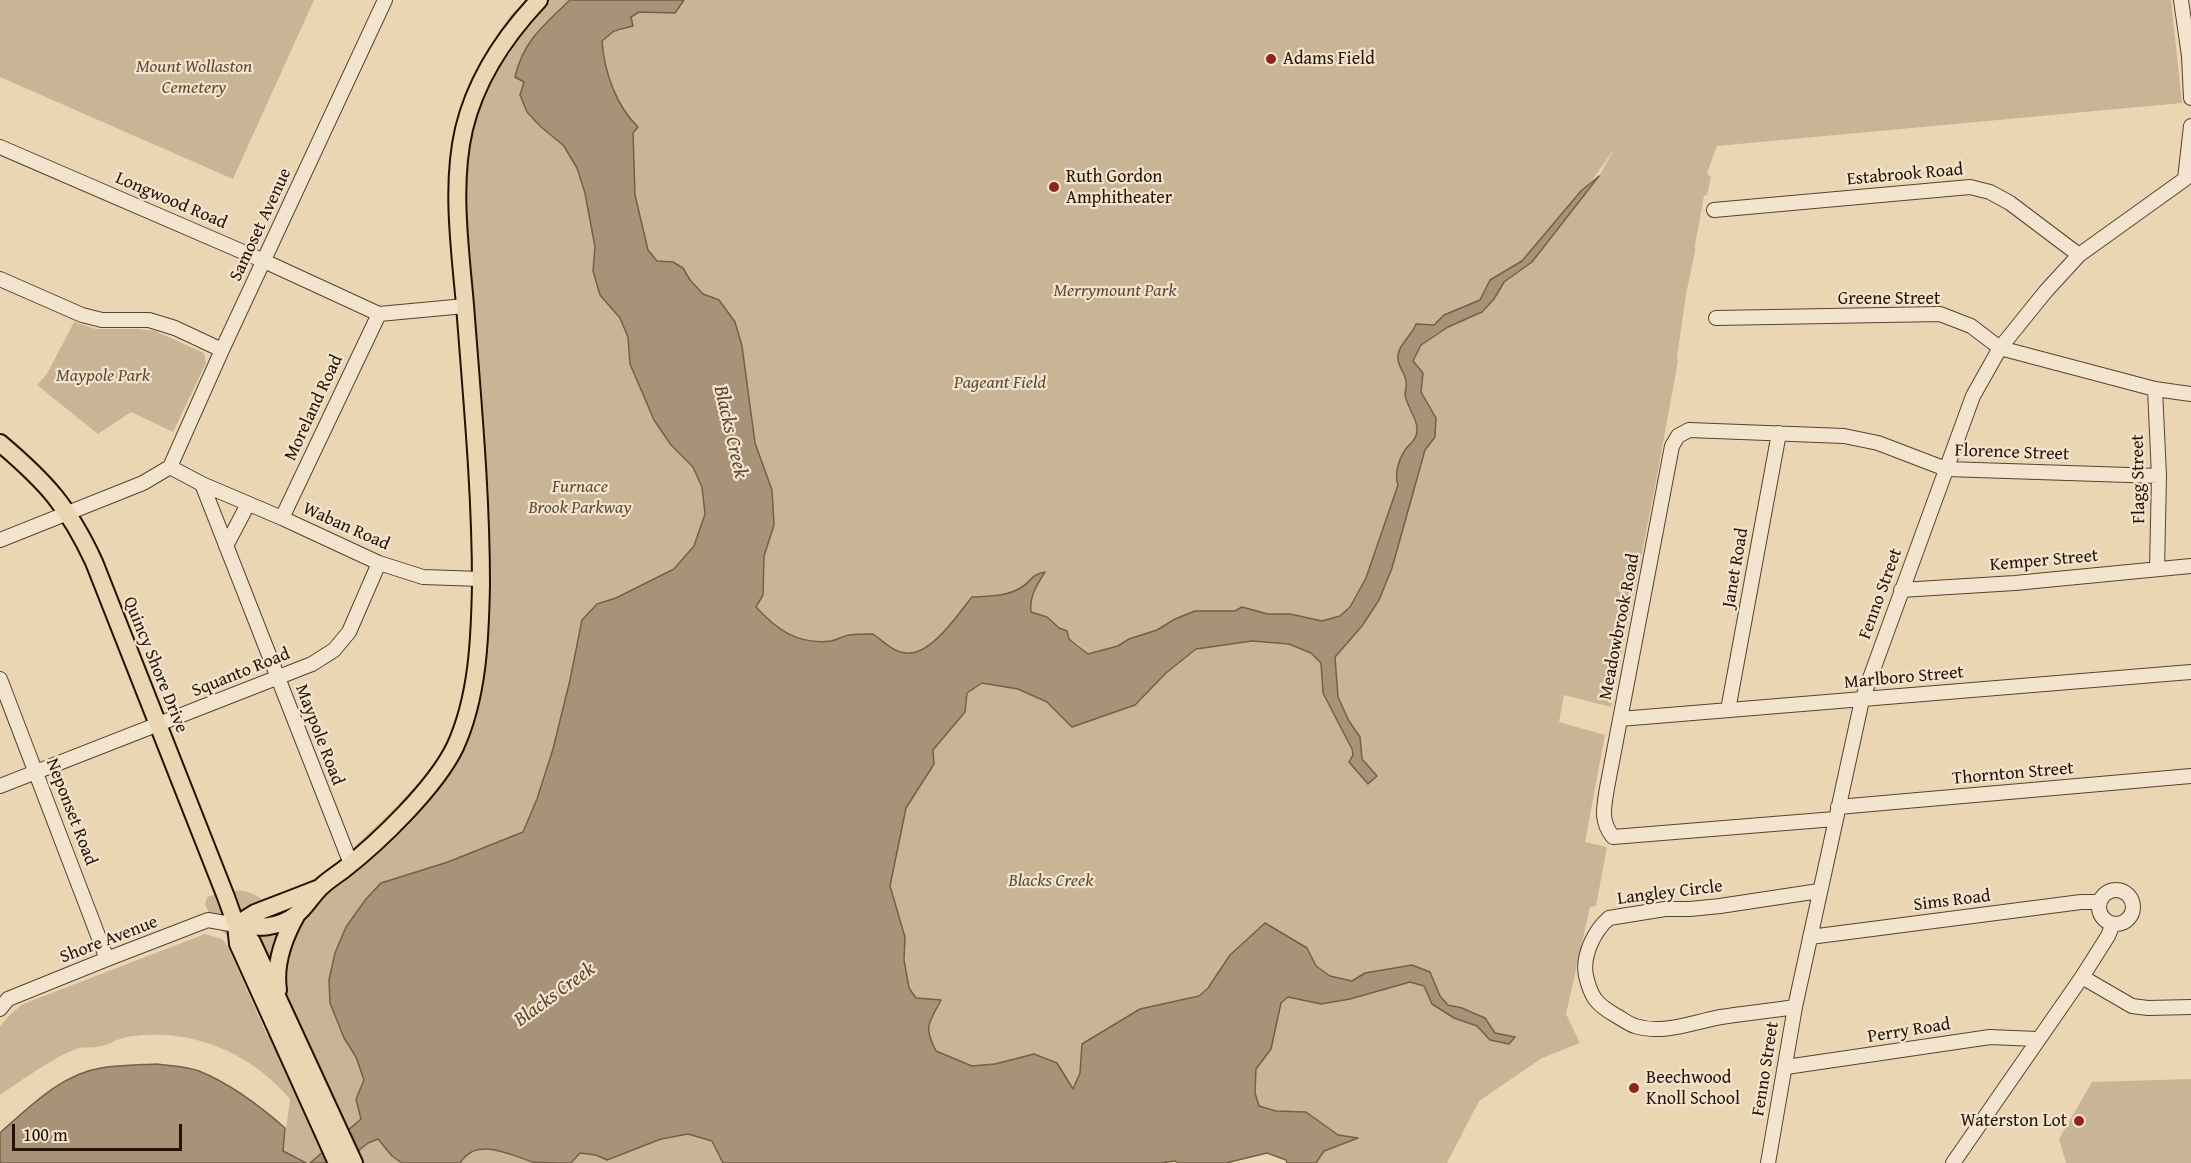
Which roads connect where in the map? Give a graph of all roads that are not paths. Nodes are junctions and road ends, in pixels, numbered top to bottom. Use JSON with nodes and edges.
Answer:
{"nodes":[{"id":1,"x":386,"y":0,"type":"edge"},
{"id":2,"x":539,"y":0,"type":"edge"},
{"id":3,"x":2181,"y":0,"type":"edge"},
{"id":4,"x":2190,"y":56,"type":"edge"},
{"id":5,"x":2191,"y":98,"type":"edge"},
{"id":6,"x":2191,"y":126,"type":"edge"},
{"id":7,"x":0,"y":147,"type":"edge"},
{"id":8,"x":2188,"y":178,"type":"edge"},
{"id":9,"x":1714,"y":210,"type":"dead end"},
{"id":10,"x":2079,"y":255,"type":"junction"},
{"id":11,"x":264,"y":261,"type":"junction"},
{"id":12,"x":0,"y":279,"type":"edge"},
{"id":13,"x":465,"y":306,"type":"junction"},
{"id":14,"x":379,"y":314,"type":"junction"},
{"id":15,"x":1716,"y":318,"type":"dead end"},
{"id":16,"x":2000,"y":348,"type":"junction"},
{"id":17,"x":222,"y":350,"type":"junction"},
{"id":18,"x":2155,"y":389,"type":"junction"},
{"id":19,"x":2191,"y":394,"type":"edge"},
{"id":20,"x":1689,"y":430,"type":"joint"},
{"id":21,"x":1779,"y":433,"type":"junction"},
{"id":22,"x":0,"y":443,"type":"edge"},
{"id":23,"x":170,"y":467,"type":"junction"},
{"id":24,"x":1946,"y":469,"type":"junction"},
{"id":25,"x":2159,"y":476,"type":"junction"},
{"id":26,"x":202,"y":484,"type":"junction"},
{"id":27,"x":248,"y":504,"type":"junction"},
{"id":28,"x":67,"y":512,"type":"junction"},
{"id":29,"x":282,"y":518,"type":"junction"},
{"id":30,"x":0,"y":540,"type":"edge"},
{"id":31,"x":226,"y":546,"type":"junction"},
{"id":32,"x":379,"y":562,"type":"junction"},
{"id":33,"x":2191,"y":566,"type":"edge"},
{"id":34,"x":2157,"y":569,"type":"junction"},
{"id":35,"x":481,"y":579,"type":"junction"},
{"id":36,"x":1901,"y":590,"type":"junction"},
{"id":37,"x":2191,"y":672,"type":"edge"},
{"id":38,"x":278,"y":677,"type":"junction"},
{"id":39,"x":0,"y":679,"type":"edge"},
{"id":40,"x":1862,"y":700,"type":"junction"},
{"id":41,"x":1728,"y":710,"type":"junction"},
{"id":42,"x":1620,"y":719,"type":"junction"},
{"id":43,"x":159,"y":725,"type":"junction"},
{"id":44,"x":37,"y":772,"type":"junction"},
{"id":45,"x":2191,"y":776,"type":"edge"},
{"id":46,"x":0,"y":786,"type":"edge"},
{"id":47,"x":1836,"y":813,"type":"junction"},
{"id":48,"x":1613,"y":837,"type":"joint"},
{"id":49,"x":351,"y":864,"type":"junction"},
{"id":50,"x":320,"y":888,"type":"junction"},
{"id":51,"x":1820,"y":891,"type":"junction"},
{"id":52,"x":2099,"y":902,"type":"junction"},
{"id":53,"x":297,"y":914,"type":"junction"},
{"id":54,"x":2113,"y":924,"type":"junction"},
{"id":55,"x":236,"y":925,"type":"junction"},
{"id":56,"x":1810,"y":937,"type":"junction"},
{"id":57,"x":107,"y":958,"type":"junction"},
{"id":58,"x":2082,"y":977,"type":"junction"},
{"id":59,"x":280,"y":1003,"type":"junction"},
{"id":60,"x":1794,"y":1007,"type":"junction"},
{"id":61,"x":2191,"y":1007,"type":"edge"},
{"id":62,"x":0,"y":1009,"type":"edge"},
{"id":63,"x":2037,"y":1039,"type":"junction"},
{"id":64,"x":1786,"y":1067,"type":"junction"},
{"id":65,"x":332,"y":1134,"type":"junction"},
{"id":66,"x":338,"y":1163,"type":"edge"},
{"id":67,"x":354,"y":1163,"type":"edge"},
{"id":68,"x":1768,"y":1163,"type":"edge"},
{"id":69,"x":1953,"y":1163,"type":"edge"}],
"edges":[{"from":1,"to":11,"type":"street","name":"Samoset Avenue"},
{"from":2,"to":13,"type":"main road"},
{"from":3,"to":4,"type":"street"},
{"from":4,"to":5,"type":"street"},
{"from":6,"to":8,"type":"street","name":"Fenno Street"},
{"from":7,"to":11,"type":"street","name":"Longwood Road"},
{"from":8,"to":10,"type":"street","name":"Fenno Street"},
{"from":9,"to":10,"type":"street","name":"Estabrook Road"},
{"from":10,"to":16,"type":"street","name":"Fenno Street"},
{"from":11,"to":14,"type":"street","name":"Longwood Road"},
{"from":11,"to":17,"type":"street","name":"Samoset Avenue"},
{"from":12,"to":17,"type":"street"},
{"from":13,"to":14,"type":"street"},
{"from":13,"to":35,"type":"main road"},
{"from":14,"to":29,"type":"street","name":"Moreland Road"},
{"from":15,"to":16,"type":"street","name":"Greene Street"},
{"from":16,"to":18,"type":"street","name":"Greene Street"},
{"from":16,"to":24,"type":"street","name":"Fenno Street"},
{"from":17,"to":23,"type":"street","name":"Samoset Avenue"},
{"from":18,"to":19,"type":"street","name":"Greene Street"},
{"from":18,"to":25,"type":"street","name":"Flagg Street"},
{"from":20,"to":21,"type":"street","name":"Florence Street"},
{"from":20,"to":42,"type":"street","name":"Meadowbrook Road"},
{"from":21,"to":24,"type":"street","name":"Florence Street"},
{"from":21,"to":41,"type":"street","name":"Janet Road"},
{"from":22,"to":28,"type":"main road","name":"Quincy Shore Drive"},
{"from":23,"to":26,"type":"street"},
{"from":23,"to":28,"type":"street"},
{"from":24,"to":25,"type":"street","name":"Florence Street"},
{"from":24,"to":36,"type":"street","name":"Fenno Street"},
{"from":25,"to":34,"type":"street","name":"Flagg Street"},
{"from":26,"to":27,"type":"street","name":"Waban Road"},
{"from":26,"to":31,"type":"street","name":"Maypole Road"},
{"from":27,"to":29,"type":"street","name":"Waban Road"},
{"from":27,"to":31,"type":"street"},
{"from":28,"to":30,"type":"street"},
{"from":28,"to":43,"type":"main road","name":"Quincy Shore Drive"},
{"from":29,"to":32,"type":"street","name":"Waban Road"},
{"from":31,"to":38,"type":"street","name":"Maypole Road"},
{"from":32,"to":35,"type":"street","name":"Waban Road"},
{"from":32,"to":38,"type":"street","name":"Squanto Road"},
{"from":33,"to":34,"type":"street","name":"Kemper Street"},
{"from":34,"to":36,"type":"street","name":"Kemper Street"},
{"from":35,"to":49,"type":"main road"},
{"from":36,"to":40,"type":"street","name":"Fenno Street"},
{"from":37,"to":40,"type":"street","name":"Marlboro Street"},
{"from":38,"to":43,"type":"street","name":"Squanto Road"},
{"from":38,"to":49,"type":"street","name":"Maypole Road"},
{"from":39,"to":44,"type":"street","name":"Neponset Road"},
{"from":40,"to":41,"type":"street","name":"Marlboro Street"},
{"from":40,"to":47,"type":"street","name":"Fenno Street"},
{"from":41,"to":42,"type":"street","name":"Marlboro Street"},
{"from":42,"to":48,"type":"street","name":"Meadowbrook Road"},
{"from":43,"to":44,"type":"street","name":"Squanto Road"},
{"from":43,"to":55,"type":"main road","name":"Quincy Shore Drive"},
{"from":44,"to":46,"type":"street","name":"Squanto Road"},
{"from":44,"to":57,"type":"street","name":"Neponset Road"},
{"from":45,"to":47,"type":"street","name":"Thornton Street"},
{"from":47,"to":48,"type":"street","name":"Thornton Street"},
{"from":47,"to":51,"type":"street","name":"Fenno Street"},
{"from":49,"to":50,"type":"main road"},
{"from":50,"to":53,"type":"main road"},
{"from":50,"to":55,"type":"main road"},
{"from":51,"to":56,"type":"street","name":"Fenno Street"},
{"from":51,"to":60,"type":"street","name":"Langley Circle"},
{"from":52,"to":54,"type":"street"},
{"from":52,"to":54,"type":"street","name":"Sims Road"},
{"from":52,"to":56,"type":"street","name":"Sims Road"},
{"from":53,"to":55,"type":"main road"},
{"from":53,"to":59,"type":"main road"},
{"from":54,"to":58,"type":"street","name":"Sims Road"},
{"from":55,"to":57,"type":"street","name":"Shore Avenue"},
{"from":55,"to":59,"type":"main road","name":"Quincy Shore Drive"},
{"from":55,"to":65,"type":"main road","name":"Quincy Shore Drive"},
{"from":56,"to":60,"type":"street","name":"Fenno Street"},
{"from":57,"to":62,"type":"street","name":"Shore Avenue"},
{"from":58,"to":61,"type":"street"},
{"from":58,"to":63,"type":"street","name":"Sims Road"},
{"from":59,"to":65,"type":"main road","name":"Quincy Shore Drive"},
{"from":60,"to":64,"type":"street","name":"Fenno Street"},
{"from":63,"to":64,"type":"street","name":"Perry Road"},
{"from":63,"to":69,"type":"street","name":"Sims Road"},
{"from":64,"to":68,"type":"street","name":"Fenno Street"},
{"from":65,"to":66,"type":"main road","name":"Quincy Shore Drive"},
{"from":65,"to":67,"type":"main road","name":"Quincy Shore Drive"}]}
